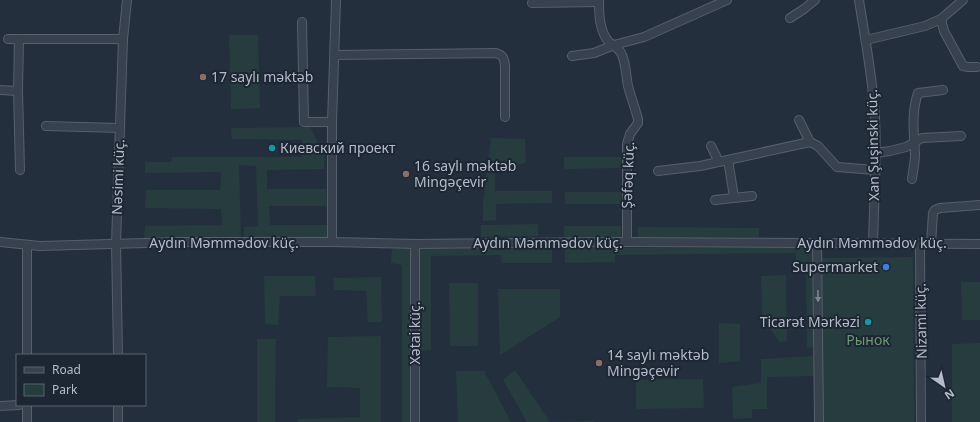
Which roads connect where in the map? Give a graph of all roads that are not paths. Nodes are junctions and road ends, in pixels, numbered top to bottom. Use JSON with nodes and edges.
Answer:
{"nodes":[{"id":1,"x":127,"y":0,"type":"edge"},
{"id":2,"x":336,"y":0,"type":"edge"},
{"id":3,"x":727,"y":0,"type":"edge"},
{"id":4,"x":815,"y":0,"type":"edge"},
{"id":5,"x":859,"y":0,"type":"edge"},
{"id":6,"x":963,"y":0,"type":"edge"},
{"id":7,"x":599,"y":1,"type":"edge"},
{"id":8,"x":532,"y":3,"type":"dead end"},
{"id":9,"x":790,"y":18,"type":"dead end"},
{"id":10,"x":941,"y":20,"type":"junction"},
{"id":11,"x":302,"y":22,"type":"dead end"},
{"id":12,"x":8,"y":39,"type":"dead end"},
{"id":13,"x":19,"y":39,"type":"junction"},
{"id":14,"x":123,"y":39,"type":"junction"},
{"id":15,"x":866,"y":40,"type":"junction"},
{"id":16,"x":614,"y":45,"type":"junction"},
{"id":17,"x":335,"y":55,"type":"junction"},
{"id":18,"x":572,"y":56,"type":"dead end"},
{"id":19,"x":977,"y":67,"type":"dead end"},
{"id":20,"x":0,"y":90,"type":"edge"},
{"id":21,"x":943,"y":90,"type":"dead end"},
{"id":22,"x":18,"y":91,"type":"junction"},
{"id":23,"x":505,"y":117,"type":"dead end"},
{"id":24,"x":799,"y":120,"type":"dead end"},
{"id":25,"x":332,"y":122,"type":"junction"},
{"id":26,"x":46,"y":126,"type":"dead end"},
{"id":27,"x":120,"y":128,"type":"junction"},
{"id":28,"x":961,"y":136,"type":"dead end"},
{"id":29,"x":810,"y":142,"type":"junction"},
{"id":30,"x":914,"y":142,"type":"junction"},
{"id":31,"x":711,"y":146,"type":"dead end"},
{"id":32,"x":876,"y":153,"type":"junction"},
{"id":33,"x":728,"y":160,"type":"junction"},
{"id":34,"x":719,"y":162,"type":"junction"},
{"id":35,"x":20,"y":170,"type":"dead end"},
{"id":36,"x":875,"y":170,"type":"junction"},
{"id":37,"x":658,"y":171,"type":"dead end"},
{"id":38,"x":912,"y":179,"type":"dead end"},
{"id":39,"x":752,"y":196,"type":"dead end"},
{"id":40,"x":734,"y":197,"type":"junction"},
{"id":41,"x":715,"y":200,"type":"dead end"},
{"id":42,"x":980,"y":205,"type":"edge"},
{"id":43,"x":0,"y":242,"type":"edge"},
{"id":44,"x":332,"y":242,"type":"junction"},
{"id":45,"x":627,"y":242,"type":"junction"},
{"id":46,"x":116,"y":243,"type":"junction"},
{"id":47,"x":817,"y":243,"type":"junction"},
{"id":48,"x":873,"y":243,"type":"junction"},
{"id":49,"x":415,"y":244,"type":"junction"},
{"id":50,"x":920,"y":244,"type":"junction"},
{"id":51,"x":931,"y":244,"type":"junction"},
{"id":52,"x":980,"y":244,"type":"edge"},
{"id":53,"x":27,"y":245,"type":"junction"},
{"id":54,"x":27,"y":354,"type":"edge"},
{"id":55,"x":118,"y":354,"type":"edge"},
{"id":56,"x":16,"y":405,"type":"edge"},
{"id":57,"x":0,"y":406,"type":"edge"},
{"id":58,"x":27,"y":406,"type":"edge"},
{"id":59,"x":118,"y":406,"type":"edge"},
{"id":60,"x":27,"y":422,"type":"edge"},
{"id":61,"x":118,"y":422,"type":"edge"},
{"id":62,"x":415,"y":422,"type":"edge"},
{"id":63,"x":819,"y":422,"type":"edge"},
{"id":64,"x":922,"y":422,"type":"edge"}],
"edges":[{"from":1,"to":14,"type":"street","name":"Nəsimi küç."},
{"from":2,"to":17,"type":"street"},
{"from":3,"to":16,"type":"street"},
{"from":4,"to":9,"type":"street"},
{"from":5,"to":15,"type":"street","name":"Xan Şuşinski küç."},
{"from":6,"to":10,"type":"street"},
{"from":7,"to":8,"type":"street"},
{"from":7,"to":16,"type":"street","name":"Şəfəq küç."},
{"from":10,"to":15,"type":"street"},
{"from":10,"to":19,"type":"street"},
{"from":11,"to":25,"type":"street"},
{"from":12,"to":13,"type":"street"},
{"from":13,"to":14,"type":"street"},
{"from":13,"to":22,"type":"street"},
{"from":14,"to":27,"type":"street","name":"Nəsimi küç."},
{"from":15,"to":32,"type":"street","name":"Xan Şuşinski küç."},
{"from":16,"to":18,"type":"street"},
{"from":16,"to":45,"type":"street","name":"Şəfəq küç."},
{"from":17,"to":23,"type":"street"},
{"from":17,"to":25,"type":"street"},
{"from":20,"to":22,"type":"street"},
{"from":21,"to":30,"type":"street"},
{"from":22,"to":35,"type":"street"},
{"from":24,"to":29,"type":"street"},
{"from":25,"to":44,"type":"street"},
{"from":26,"to":27,"type":"street"},
{"from":27,"to":46,"type":"street","name":"Nəsimi küç."},
{"from":28,"to":30,"type":"street"},
{"from":29,"to":33,"type":"street"},
{"from":29,"to":36,"type":"street"},
{"from":30,"to":32,"type":"street"},
{"from":30,"to":38,"type":"street"},
{"from":31,"to":34,"type":"street"},
{"from":32,"to":36,"type":"street","name":"Xan Şuşinski küç."},
{"from":33,"to":34,"type":"street"},
{"from":33,"to":40,"type":"street"},
{"from":34,"to":37,"type":"street"},
{"from":36,"to":48,"type":"street","name":"Xan Şuşinski küç."},
{"from":39,"to":40,"type":"street"},
{"from":40,"to":41,"type":"street"},
{"from":42,"to":51,"type":"street"},
{"from":43,"to":53,"type":"street","name":"Aydın Məmmədov küç."},
{"from":44,"to":46,"type":"street","name":"Aydın Məmmədov küç."},
{"from":44,"to":49,"type":"street","name":"Aydın Məmmədov küç."},
{"from":45,"to":47,"type":"street","name":"Aydın Məmmədov küç."},
{"from":45,"to":49,"type":"street","name":"Aydın Məmmədov küç."},
{"from":46,"to":53,"type":"street","name":"Aydın Məmmədov küç."},
{"from":46,"to":55,"type":"street","name":"Nəsimi küç."},
{"from":47,"to":48,"type":"street","name":"Aydın Məmmədov küç."},
{"from":47,"to":63,"type":"street","one_way":true},
{"from":48,"to":50,"type":"street","name":"Aydın Məmmədov küç."},
{"from":49,"to":62,"type":"street","name":"Xətai küç."},
{"from":50,"to":51,"type":"street","name":"Aydın Məmmədov küç."},
{"from":50,"to":64,"type":"street","name":"Nizami küç."},
{"from":51,"to":52,"type":"street","name":"Aydın Məmmədov küç."},
{"from":53,"to":54,"type":"street"},
{"from":56,"to":57,"type":"street"},
{"from":58,"to":60,"type":"street"},
{"from":59,"to":61,"type":"street"}]}
